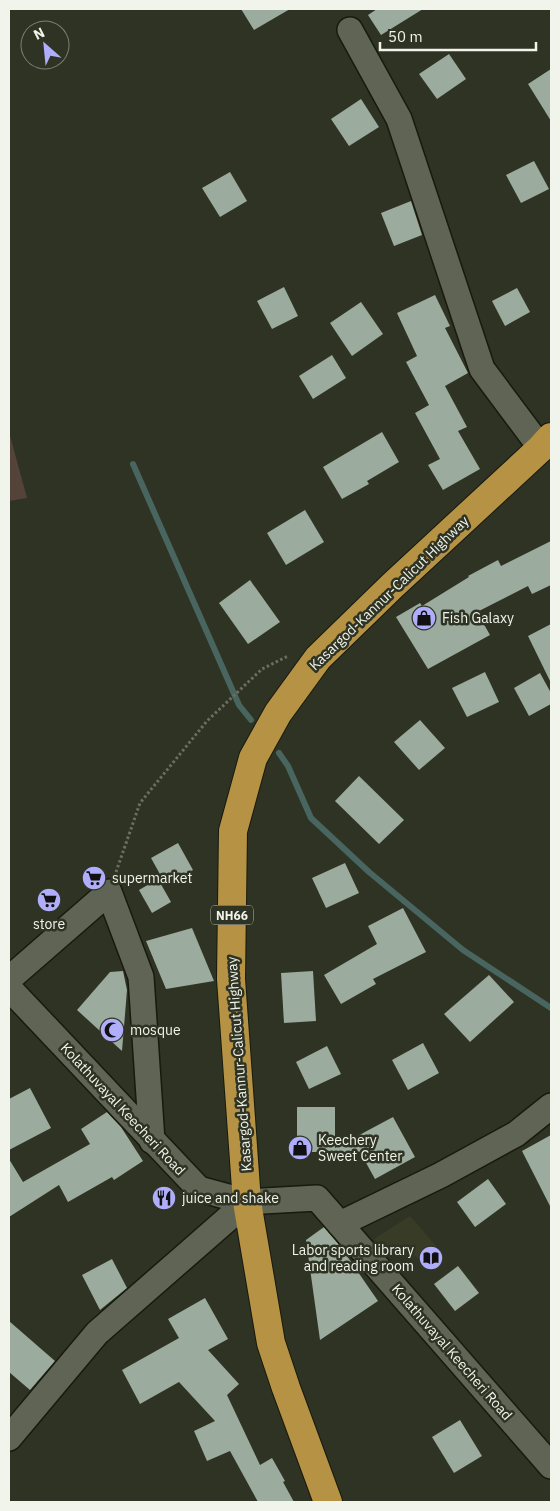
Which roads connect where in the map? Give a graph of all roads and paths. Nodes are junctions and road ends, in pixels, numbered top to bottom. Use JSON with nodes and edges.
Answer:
{"nodes":[{"id":1,"x":350,"y":30,"type":"dead end"},
{"id":2,"x":546,"y":442,"type":"edge"},
{"id":3,"x":245,"y":685,"type":"dead end"},
{"id":4,"x":109,"y":892,"type":"junction"},
{"id":5,"x":9,"y":979,"type":"edge"},
{"id":6,"x":9,"y":988,"type":"edge"},
{"id":7,"x":551,"y":1106,"type":"edge"},
{"id":8,"x":152,"y":1141,"type":"junction"},
{"id":9,"x":247,"y":1202,"type":"junction"},
{"id":10,"x":340,"y":1224,"type":"junction"},
{"id":11,"x":9,"y":1438,"type":"edge"},
{"id":12,"x":551,"y":1466,"type":"edge"},
{"id":13,"x":328,"y":1502,"type":"edge"}],
"edges":[{"from":1,"to":2,"type":"street"},
{"from":2,"to":9,"type":"highway","name":"Kasargod-Kannur-Calicut Highway","number":"NH66"},
{"from":3,"to":4,"type":"path"},
{"from":4,"to":5,"type":"street"},
{"from":4,"to":8,"type":"street"},
{"from":6,"to":8,"type":"street","name":"Kolathuvayal Keecheri Road"},
{"from":7,"to":10,"type":"street"},
{"from":8,"to":9,"type":"street","name":"Kolathuvayal Keecheri Road"},
{"from":9,"to":10,"type":"street","name":"Kolathuvayal Keecheri Road"},
{"from":9,"to":11,"type":"street"},
{"from":9,"to":13,"type":"highway","name":"Kasargod-Kannur-Calicut Highway","number":"NH66"},
{"from":10,"to":12,"type":"street","name":"Kolathuvayal Keecheri Road"}]}
